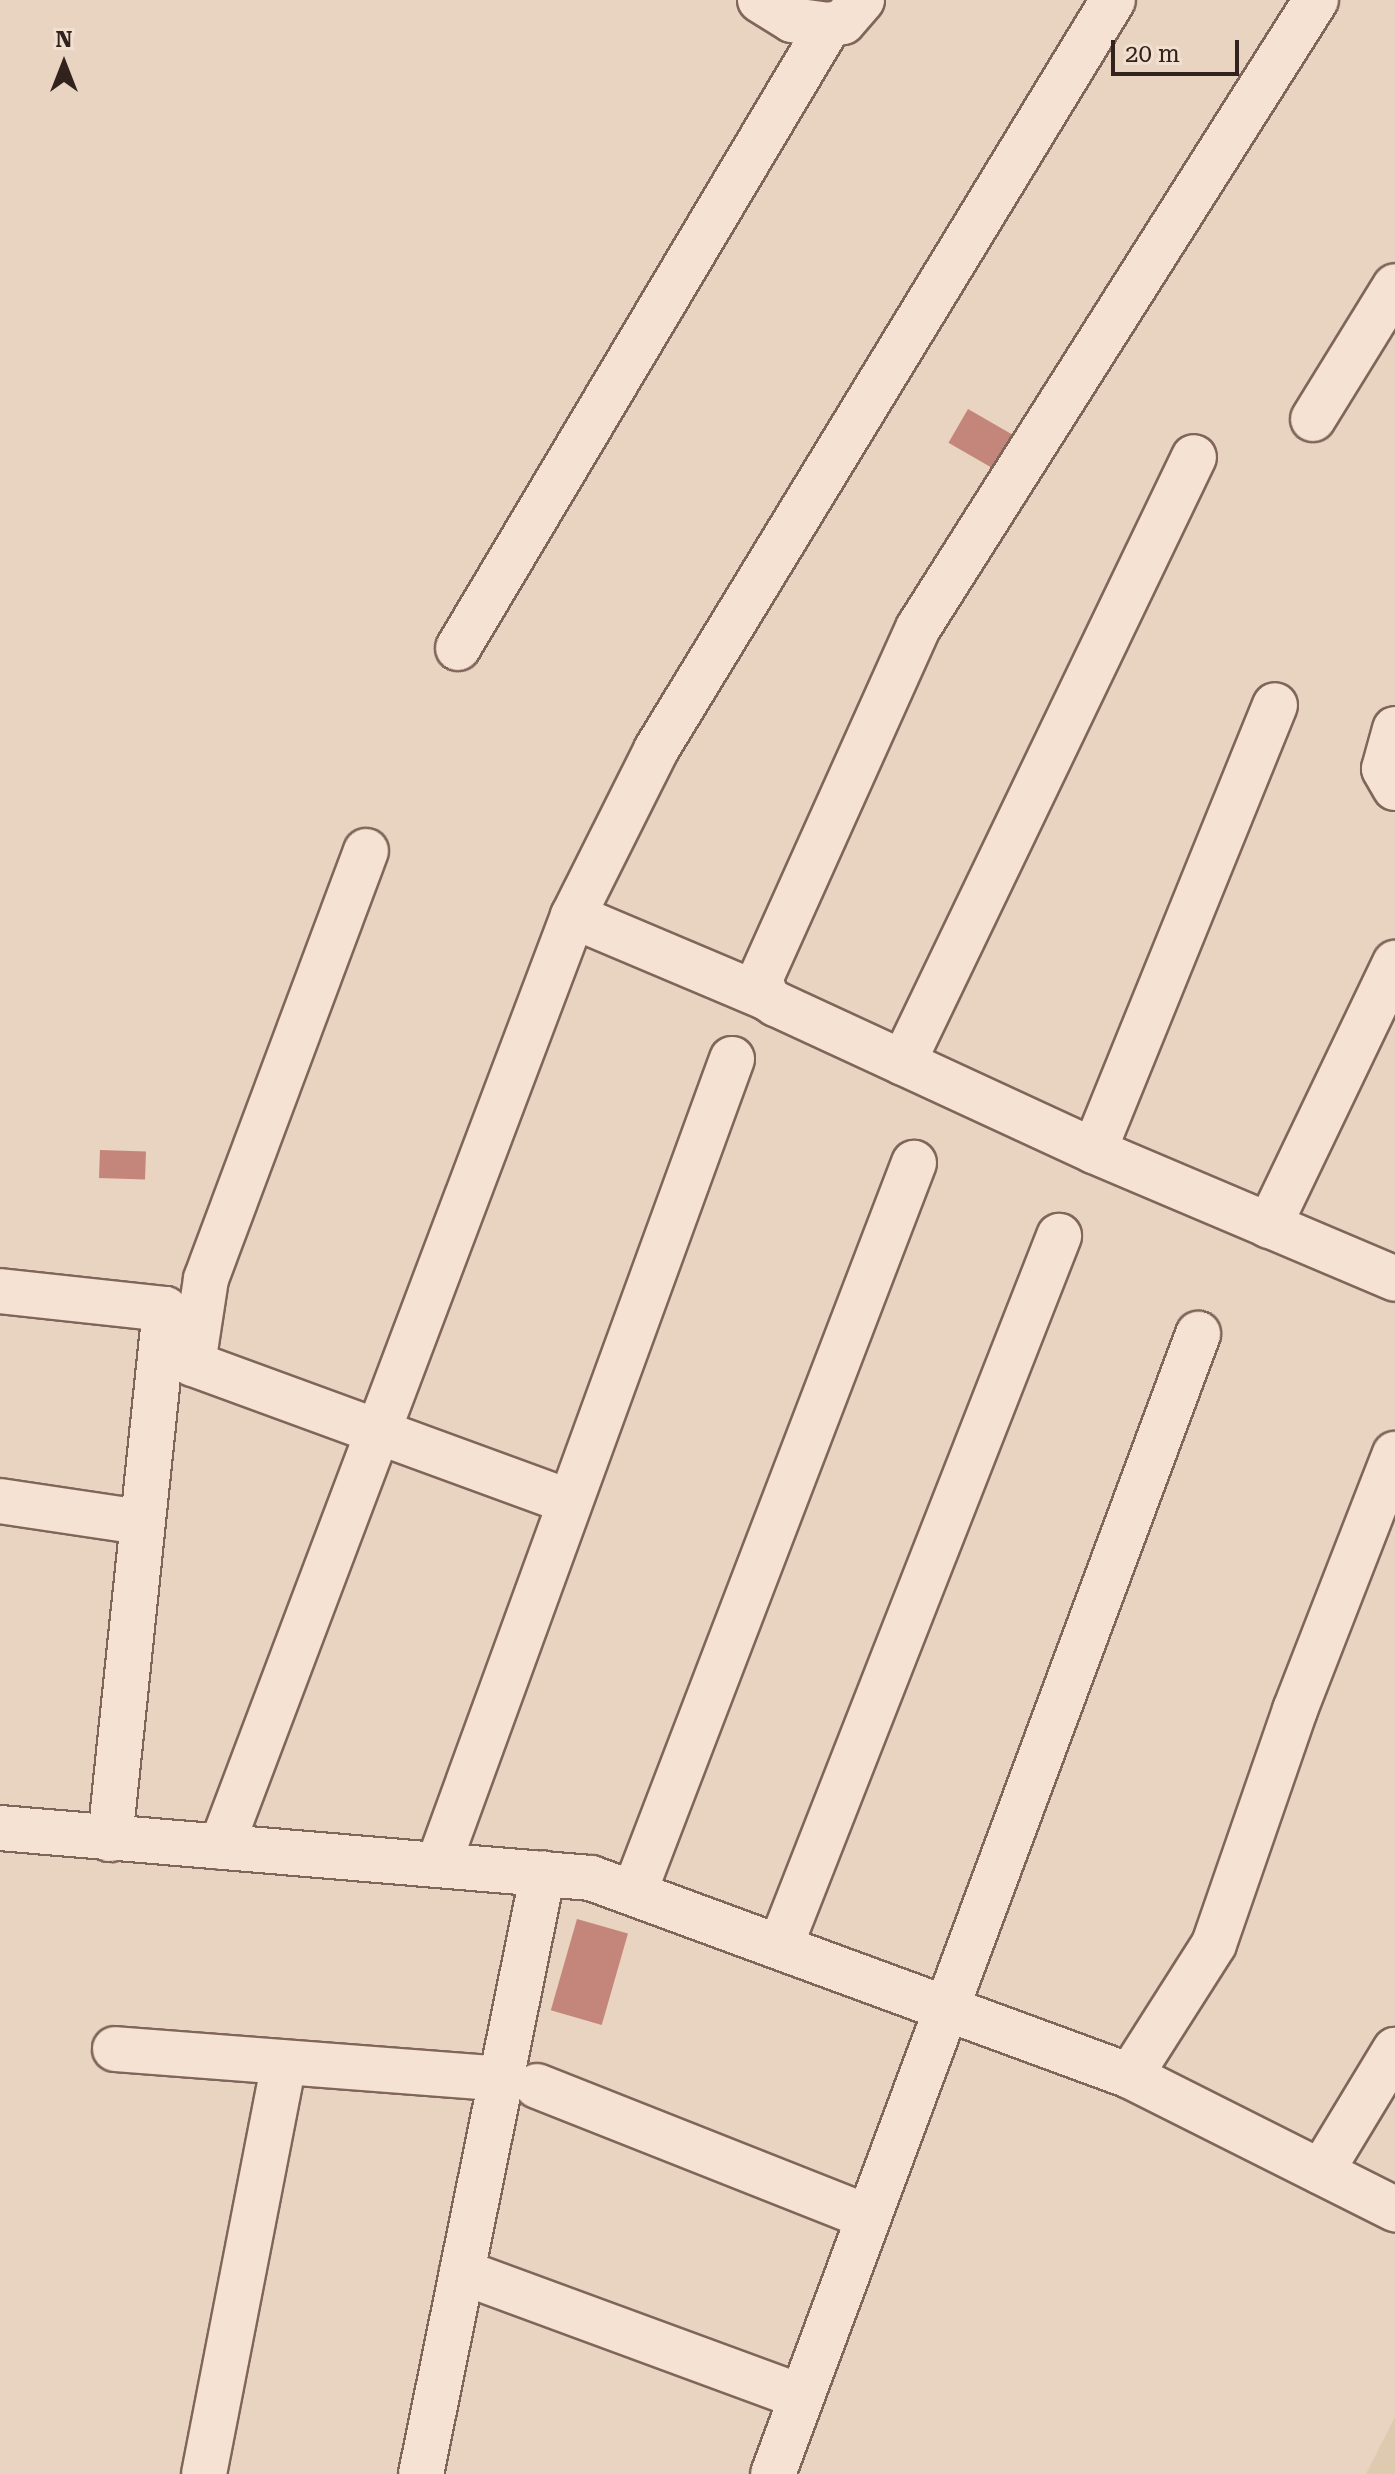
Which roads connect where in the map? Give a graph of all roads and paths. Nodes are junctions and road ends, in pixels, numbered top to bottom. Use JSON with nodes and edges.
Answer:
{"nodes":[{"id":1,"x":760,"y":0,"type":"edge"},
{"id":2,"x":1113,"y":0,"type":"edge"},
{"id":3,"x":1316,"y":0,"type":"edge"},
{"id":4,"x":845,"y":12,"type":"edge"},
{"id":5,"x":1395,"y":286,"type":"edge"},
{"id":6,"x":1313,"y":419,"type":"dead end"},
{"id":7,"x":1194,"y":457,"type":"dead end"},
{"id":8,"x":458,"y":648,"type":"dead end"},
{"id":9,"x":1275,"y":705,"type":"dead end"},
{"id":10,"x":1395,"y":729,"type":"edge"},
{"id":11,"x":1395,"y":788,"type":"edge"},
{"id":12,"x":366,"y":851,"type":"dead end"},
{"id":13,"x":573,"y":916,"type":"junction"},
{"id":14,"x":1395,"y":963,"type":"edge"},
{"id":15,"x":767,"y":998,"type":"junction"},
{"id":16,"x":732,"y":1059,"type":"dead end"},
{"id":17,"x":903,"y":1063,"type":"junction"},
{"id":18,"x":1094,"y":1151,"type":"junction"},
{"id":19,"x":914,"y":1163,"type":"dead end"},
{"id":20,"x":1269,"y":1226,"type":"junction"},
{"id":21,"x":1059,"y":1236,"type":"dead end"},
{"id":22,"x":1395,"y":1279,"type":"edge"},
{"id":23,"x":0,"y":1291,"type":"edge"},
{"id":24,"x":1198,"y":1334,"type":"dead end"},
{"id":25,"x":379,"y":1432,"type":"junction"},
{"id":26,"x":1395,"y":1454,"type":"edge"},
{"id":27,"x":0,"y":1501,"type":"edge"},
{"id":28,"x":570,"y":1502,"type":"junction"},
{"id":29,"x":140,"y":1522,"type":"junction"},
{"id":30,"x":0,"y":1828,"type":"edge"},
{"id":31,"x":110,"y":1839,"type":"junction"},
{"id":32,"x":221,"y":1847,"type":"junction"},
{"id":33,"x":438,"y":1865,"type":"junction"},
{"id":34,"x":543,"y":1873,"type":"junction"},
{"id":35,"x":634,"y":1893,"type":"junction"},
{"id":36,"x":780,"y":1947,"type":"junction"},
{"id":37,"x":947,"y":2008,"type":"junction"},
{"id":38,"x":115,"y":2049,"type":"dead end"},
{"id":39,"x":1395,"y":2050,"type":"edge"},
{"id":40,"x":284,"y":2063,"type":"junction"},
{"id":41,"x":1130,"y":2076,"type":"junction"},
{"id":42,"x":519,"y":2082,"type":"junction"},
{"id":43,"x":1321,"y":2172,"type":"junction"},
{"id":44,"x":1395,"y":2209,"type":"edge"},
{"id":45,"x":868,"y":2217,"type":"junction"},
{"id":46,"x":462,"y":2272,"type":"junction"},
{"id":47,"x":801,"y":2397,"type":"junction"},
{"id":48,"x":204,"y":2474,"type":"edge"},
{"id":49,"x":421,"y":2474,"type":"edge"},
{"id":50,"x":773,"y":2474,"type":"edge"}],
"edges":[{"from":1,"to":4,"type":"street"},
{"from":2,"to":13,"type":"street"},
{"from":3,"to":15,"type":"street"},
{"from":4,"to":8,"type":"street"},
{"from":5,"to":6,"type":"street"},
{"from":7,"to":17,"type":"street"},
{"from":9,"to":18,"type":"street"},
{"from":10,"to":11,"type":"street"},
{"from":12,"to":25,"type":"street"},
{"from":13,"to":15,"type":"street"},
{"from":13,"to":25,"type":"street"},
{"from":14,"to":20,"type":"street"},
{"from":15,"to":17,"type":"street"},
{"from":16,"to":28,"type":"street"},
{"from":17,"to":18,"type":"street"},
{"from":18,"to":20,"type":"street"},
{"from":19,"to":35,"type":"street"},
{"from":20,"to":22,"type":"street"},
{"from":21,"to":36,"type":"street"},
{"from":23,"to":29,"type":"street"},
{"from":24,"to":37,"type":"street"},
{"from":25,"to":28,"type":"street"},
{"from":25,"to":32,"type":"street"},
{"from":26,"to":41,"type":"street"},
{"from":27,"to":29,"type":"street"},
{"from":28,"to":33,"type":"street"},
{"from":29,"to":31,"type":"street"},
{"from":30,"to":31,"type":"street"},
{"from":31,"to":32,"type":"street"},
{"from":32,"to":33,"type":"street"},
{"from":33,"to":34,"type":"street"},
{"from":34,"to":35,"type":"street"},
{"from":34,"to":42,"type":"street"},
{"from":35,"to":36,"type":"street"},
{"from":36,"to":37,"type":"street"},
{"from":37,"to":41,"type":"street"},
{"from":37,"to":45,"type":"street"},
{"from":38,"to":40,"type":"street"},
{"from":39,"to":43,"type":"street"},
{"from":40,"to":42,"type":"street"},
{"from":40,"to":48,"type":"street"},
{"from":41,"to":43,"type":"street"},
{"from":42,"to":45,"type":"street"},
{"from":42,"to":46,"type":"street"},
{"from":43,"to":44,"type":"street"},
{"from":45,"to":47,"type":"street"},
{"from":46,"to":47,"type":"street"},
{"from":46,"to":49,"type":"street"},
{"from":47,"to":50,"type":"street"}]}
